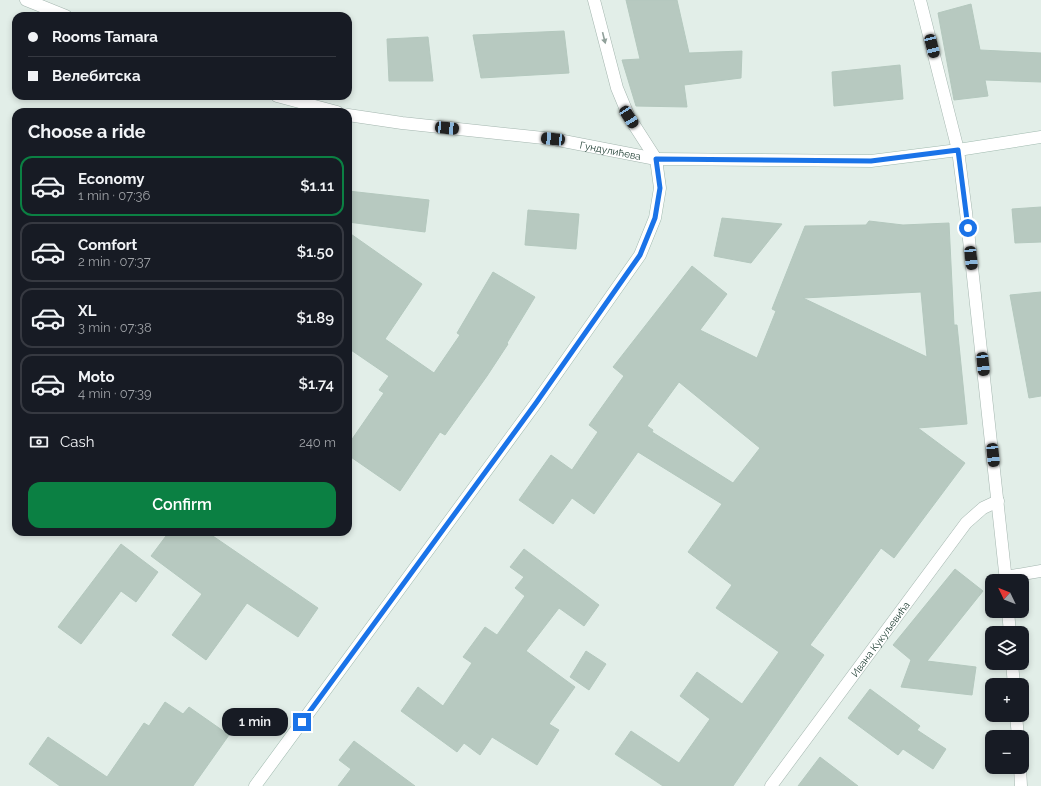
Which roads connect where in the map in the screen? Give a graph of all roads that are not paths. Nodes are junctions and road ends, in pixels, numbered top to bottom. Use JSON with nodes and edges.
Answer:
{"nodes":[{"id":1,"x":26,"y":0,"type":"edge"},
{"id":2,"x":594,"y":0,"type":"edge"},
{"id":3,"x":920,"y":0,"type":"edge"},
{"id":4,"x":56,"y":12,"type":"edge"},
{"id":5,"x":292,"y":100,"type":"edge"},
{"id":6,"x":323,"y":108,"type":"edge"},
{"id":7,"x":352,"y":116,"type":"edge"},
{"id":8,"x":1041,"y":137,"type":"edge"},
{"id":9,"x":958,"y":150,"type":"junction"},
{"id":10,"x":656,"y":159,"type":"junction"},
{"id":11,"x":998,"y":501,"type":"junction"},
{"id":12,"x":1041,"y":571,"type":"edge"},
{"id":13,"x":1005,"y":574,"type":"edge"},
{"id":14,"x":1028,"y":574,"type":"edge"},
{"id":15,"x":1020,"y":774,"type":"edge"},
{"id":16,"x":255,"y":786,"type":"edge"},
{"id":17,"x":771,"y":786,"type":"edge"},
{"id":18,"x":1021,"y":786,"type":"edge"}],
"edges":[{"from":1,"to":4,"type":"street"},
{"from":2,"to":10,"type":"street","one_way":true},
{"from":3,"to":9,"type":"street"},
{"from":5,"to":6,"type":"street"},
{"from":7,"to":10,"type":"street","name":"Гундулићева"},
{"from":8,"to":9,"type":"street","name":"Гундулићева"},
{"from":9,"to":10,"type":"street","name":"Гундулићева"},
{"from":9,"to":11,"type":"street"},
{"from":10,"to":16,"type":"street"},
{"from":11,"to":13,"type":"street"},
{"from":11,"to":17,"type":"street","name":"Ивана Кукуљевића"},
{"from":12,"to":14,"type":"street"},
{"from":15,"to":18,"type":"street"}]}
